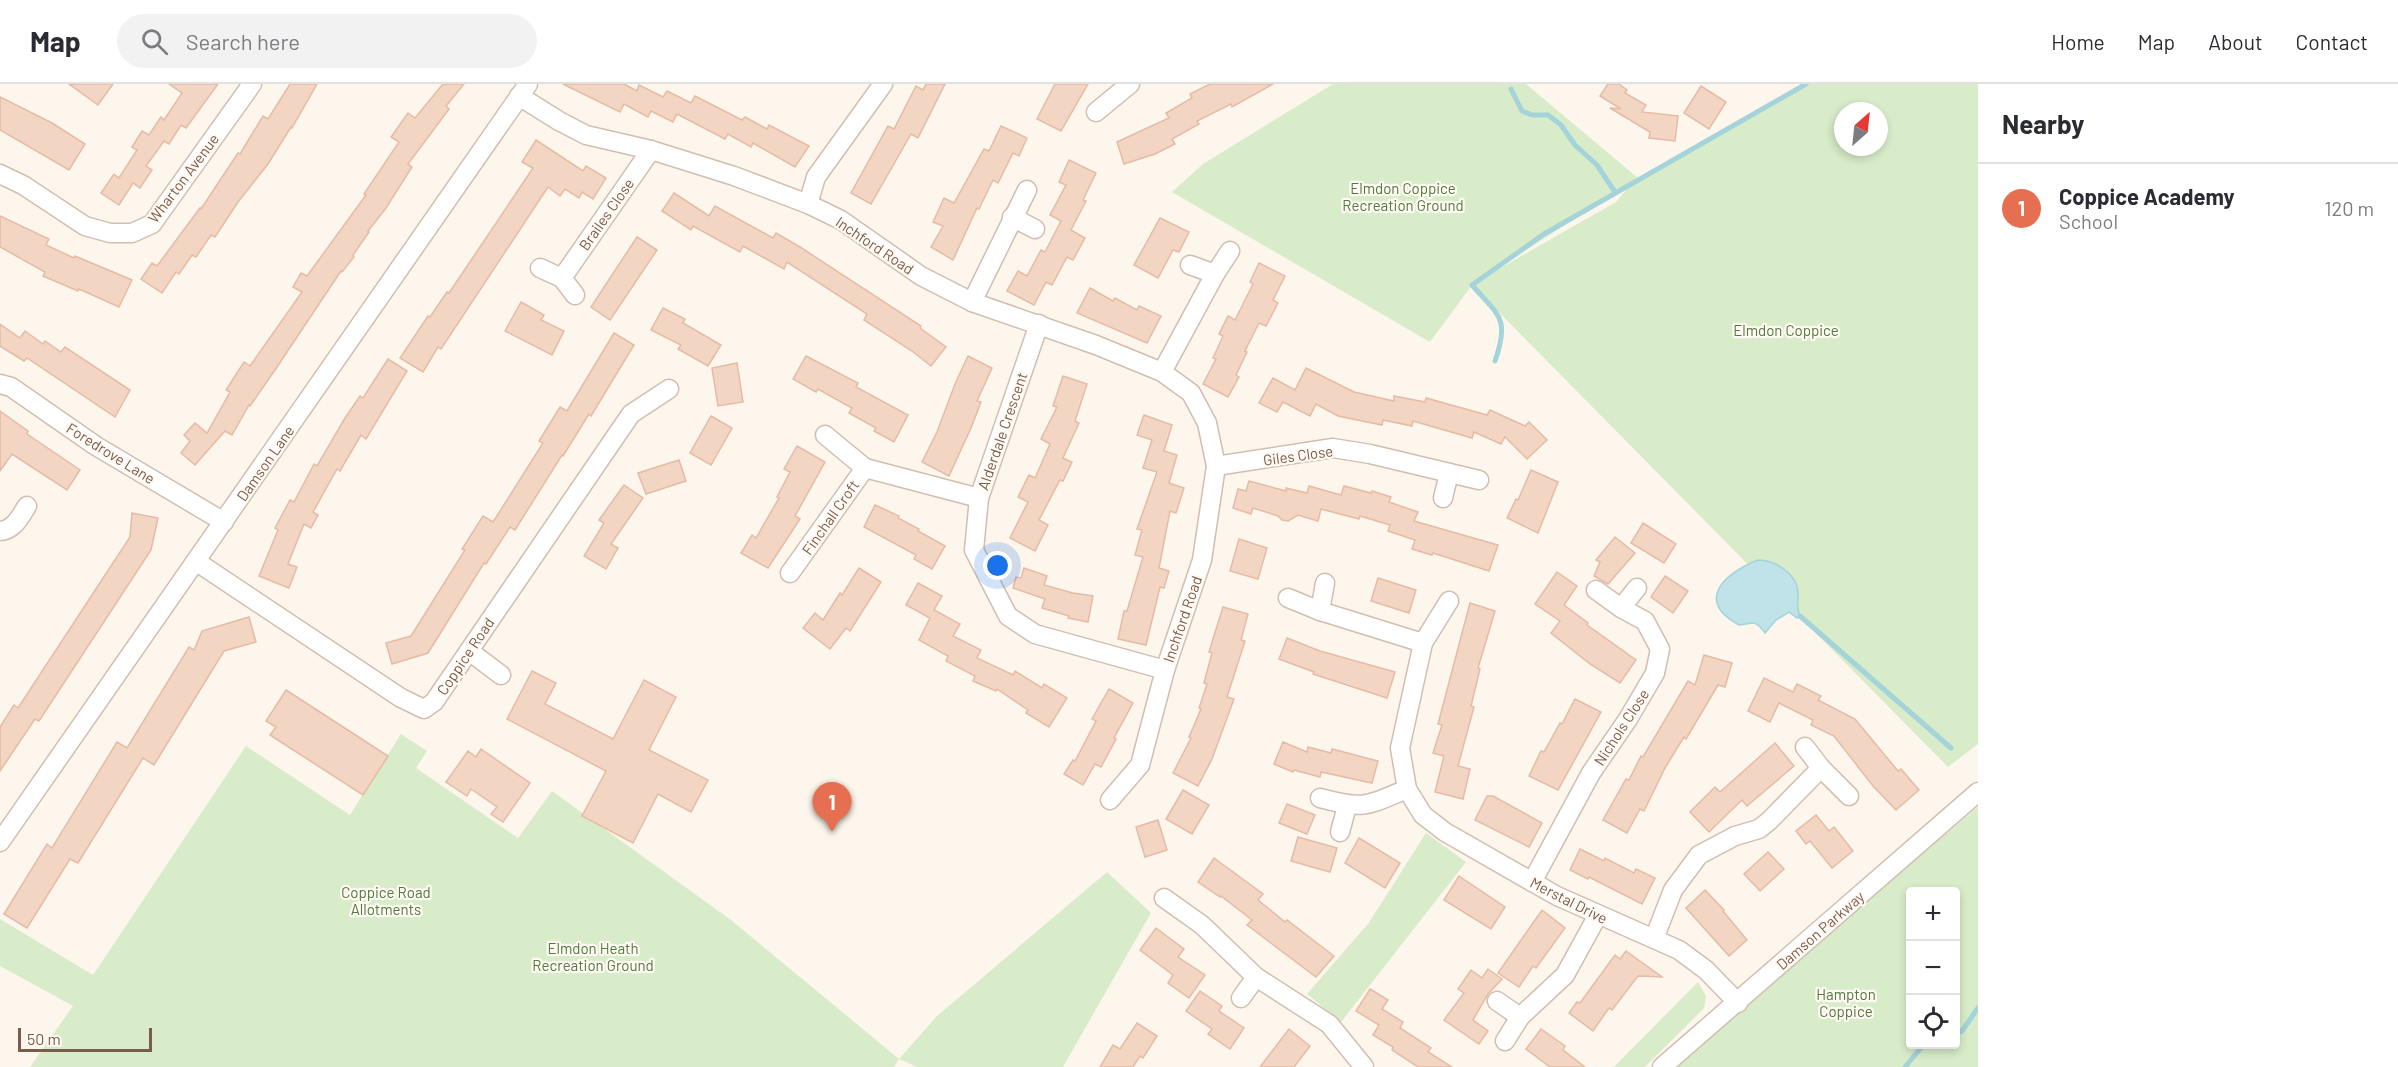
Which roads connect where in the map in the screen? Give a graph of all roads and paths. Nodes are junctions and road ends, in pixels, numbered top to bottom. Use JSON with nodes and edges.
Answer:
{"nodes":[{"id":1,"x":252,"y":84,"type":"edge"},
{"id":2,"x":883,"y":84,"type":"edge"},
{"id":3,"x":1130,"y":84,"type":"edge"},
{"id":4,"x":523,"y":90,"type":"edge"},
{"id":5,"x":1096,"y":112,"type":"dead end"},
{"id":6,"x":651,"y":150,"type":"junction"},
{"id":7,"x":0,"y":174,"type":"edge"},
{"id":8,"x":1027,"y":189,"type":"dead end"},
{"id":9,"x":808,"y":204,"type":"junction"},
{"id":10,"x":1012,"y":217,"type":"junction"},
{"id":11,"x":1035,"y":229,"type":"dead end"},
{"id":12,"x":1230,"y":251,"type":"dead end"},
{"id":13,"x":1190,"y":265,"type":"dead end"},
{"id":14,"x":540,"y":268,"type":"dead end"},
{"id":15,"x":1215,"y":274,"type":"junction"},
{"id":16,"x":562,"y":278,"type":"junction"},
{"id":17,"x":575,"y":295,"type":"dead end"},
{"id":18,"x":972,"y":302,"type":"junction"},
{"id":19,"x":1039,"y":324,"type":"junction"},
{"id":20,"x":1162,"y":372,"type":"junction"},
{"id":21,"x":0,"y":384,"type":"edge"},
{"id":22,"x":669,"y":389,"type":"dead end"},
{"id":23,"x":825,"y":435,"type":"dead end"},
{"id":24,"x":1216,"y":466,"type":"junction"},
{"id":25,"x":865,"y":468,"type":"junction"},
{"id":26,"x":1449,"y":473,"type":"junction"},
{"id":27,"x":1479,"y":480,"type":"dead end"},
{"id":28,"x":979,"y":498,"type":"junction"},
{"id":29,"x":1443,"y":498,"type":"dead end"},
{"id":30,"x":27,"y":506,"type":"dead end"},
{"id":31,"x":224,"y":522,"type":"junction"},
{"id":32,"x":0,"y":531,"type":"edge"},
{"id":33,"x":197,"y":562,"type":"junction"},
{"id":34,"x":790,"y":573,"type":"dead end"},
{"id":35,"x":1325,"y":583,"type":"dead end"},
{"id":36,"x":1637,"y":588,"type":"dead end"},
{"id":37,"x":1596,"y":590,"type":"dead end"},
{"id":38,"x":1288,"y":598,"type":"dead end"},
{"id":39,"x":1449,"y":601,"type":"dead end"},
{"id":40,"x":1621,"y":608,"type":"junction"},
{"id":41,"x":1320,"y":611,"type":"junction"},
{"id":42,"x":1423,"y":643,"type":"junction"},
{"id":43,"x":469,"y":651,"type":"junction"},
{"id":44,"x":1165,"y":670,"type":"junction"},
{"id":45,"x":501,"y":675,"type":"dead end"},
{"id":46,"x":1805,"y":747,"type":"dead end"},
{"id":47,"x":1821,"y":768,"type":"junction"},
{"id":48,"x":1407,"y":789,"type":"junction"},
{"id":49,"x":1978,"y":792,"type":"edge"},
{"id":50,"x":1849,"y":796,"type":"dead end"},
{"id":51,"x":1320,"y":798,"type":"dead end"},
{"id":52,"x":1110,"y":800,"type":"dead end"},
{"id":53,"x":1347,"y":806,"type":"junction"},
{"id":54,"x":1340,"y":832,"type":"dead end"},
{"id":55,"x":0,"y":842,"type":"edge"},
{"id":56,"x":1532,"y":882,"type":"junction"},
{"id":57,"x":1164,"y":898,"type":"dead end"},
{"id":58,"x":1598,"y":915,"type":"junction"},
{"id":59,"x":1654,"y":939,"type":"junction"},
{"id":60,"x":1256,"y":977,"type":"junction"},
{"id":61,"x":1241,"y":998,"type":"dead end"},
{"id":62,"x":1497,"y":1001,"type":"dead end"},
{"id":63,"x":1738,"y":1003,"type":"junction"},
{"id":64,"x":1520,"y":1017,"type":"junction"},
{"id":65,"x":1505,"y":1041,"type":"dead end"},
{"id":66,"x":1364,"y":1067,"type":"edge"},
{"id":67,"x":1662,"y":1067,"type":"edge"}],
"edges":[{"from":1,"to":7,"type":"street","name":"Wharton Avenue"},
{"from":2,"to":9,"type":"street"},
{"from":3,"to":5,"type":"street"},
{"from":4,"to":6,"type":"street","name":"Inchford Road"},
{"from":4,"to":31,"type":"street","name":"Damson Lane"},
{"from":6,"to":9,"type":"street","name":"Inchford Road"},
{"from":6,"to":16,"type":"street","name":"Brailes Close"},
{"from":8,"to":10,"type":"street"},
{"from":9,"to":18,"type":"street","name":"Inchford Road"},
{"from":10,"to":11,"type":"street"},
{"from":10,"to":18,"type":"street"},
{"from":12,"to":15,"type":"street"},
{"from":13,"to":15,"type":"street"},
{"from":14,"to":16,"type":"street"},
{"from":15,"to":20,"type":"street"},
{"from":16,"to":17,"type":"street"},
{"from":18,"to":19,"type":"street","name":"Inchford Road"},
{"from":19,"to":20,"type":"street","name":"Inchford Road"},
{"from":19,"to":28,"type":"street","name":"Alderdale Crescent"},
{"from":20,"to":24,"type":"street","name":"Inchford Road"},
{"from":21,"to":31,"type":"street","name":"Foredrove Lane"},
{"from":22,"to":43,"type":"street","name":"Coppice Road"},
{"from":23,"to":25,"type":"street"},
{"from":24,"to":26,"type":"street","name":"Giles Close"},
{"from":24,"to":44,"type":"street","name":"Inchford Road"},
{"from":25,"to":28,"type":"street","name":"Finchall Croft"},
{"from":25,"to":34,"type":"street","name":"Finchall Croft"},
{"from":26,"to":27,"type":"street","name":"Giles Close"},
{"from":26,"to":29,"type":"street"},
{"from":28,"to":44,"type":"street","name":"Alderdale Crescent"},
{"from":30,"to":32,"type":"street"},
{"from":31,"to":33,"type":"street","name":"Damson Lane"},
{"from":33,"to":43,"type":"street","name":"Coppice Road"},
{"from":33,"to":55,"type":"street","name":"Damson Lane"},
{"from":35,"to":41,"type":"street"},
{"from":36,"to":40,"type":"street"},
{"from":37,"to":40,"type":"street","name":"Nichols Close"},
{"from":38,"to":41,"type":"street"},
{"from":39,"to":42,"type":"street","name":"Merstal Drive"},
{"from":40,"to":56,"type":"street","name":"Nichols Close"},
{"from":41,"to":42,"type":"street"},
{"from":42,"to":48,"type":"street","name":"Merstal Drive"},
{"from":43,"to":45,"type":"street"},
{"from":44,"to":52,"type":"street","name":"Inchford Road"},
{"from":46,"to":47,"type":"street"},
{"from":47,"to":50,"type":"street"},
{"from":47,"to":59,"type":"street"},
{"from":48,"to":53,"type":"street"},
{"from":48,"to":56,"type":"street","name":"Merstal Drive"},
{"from":49,"to":63,"type":"street","name":"Damson Parkway"},
{"from":51,"to":53,"type":"street"},
{"from":53,"to":54,"type":"street"},
{"from":56,"to":58,"type":"street","name":"Merstal Drive"},
{"from":57,"to":60,"type":"street"},
{"from":58,"to":59,"type":"street","name":"Merstal Drive"},
{"from":58,"to":64,"type":"street"},
{"from":59,"to":63,"type":"street","name":"Merstal Drive"},
{"from":60,"to":61,"type":"street"},
{"from":60,"to":66,"type":"street"},
{"from":62,"to":64,"type":"street"},
{"from":63,"to":67,"type":"street","name":"Damson Parkway"},
{"from":64,"to":65,"type":"street"}]}
